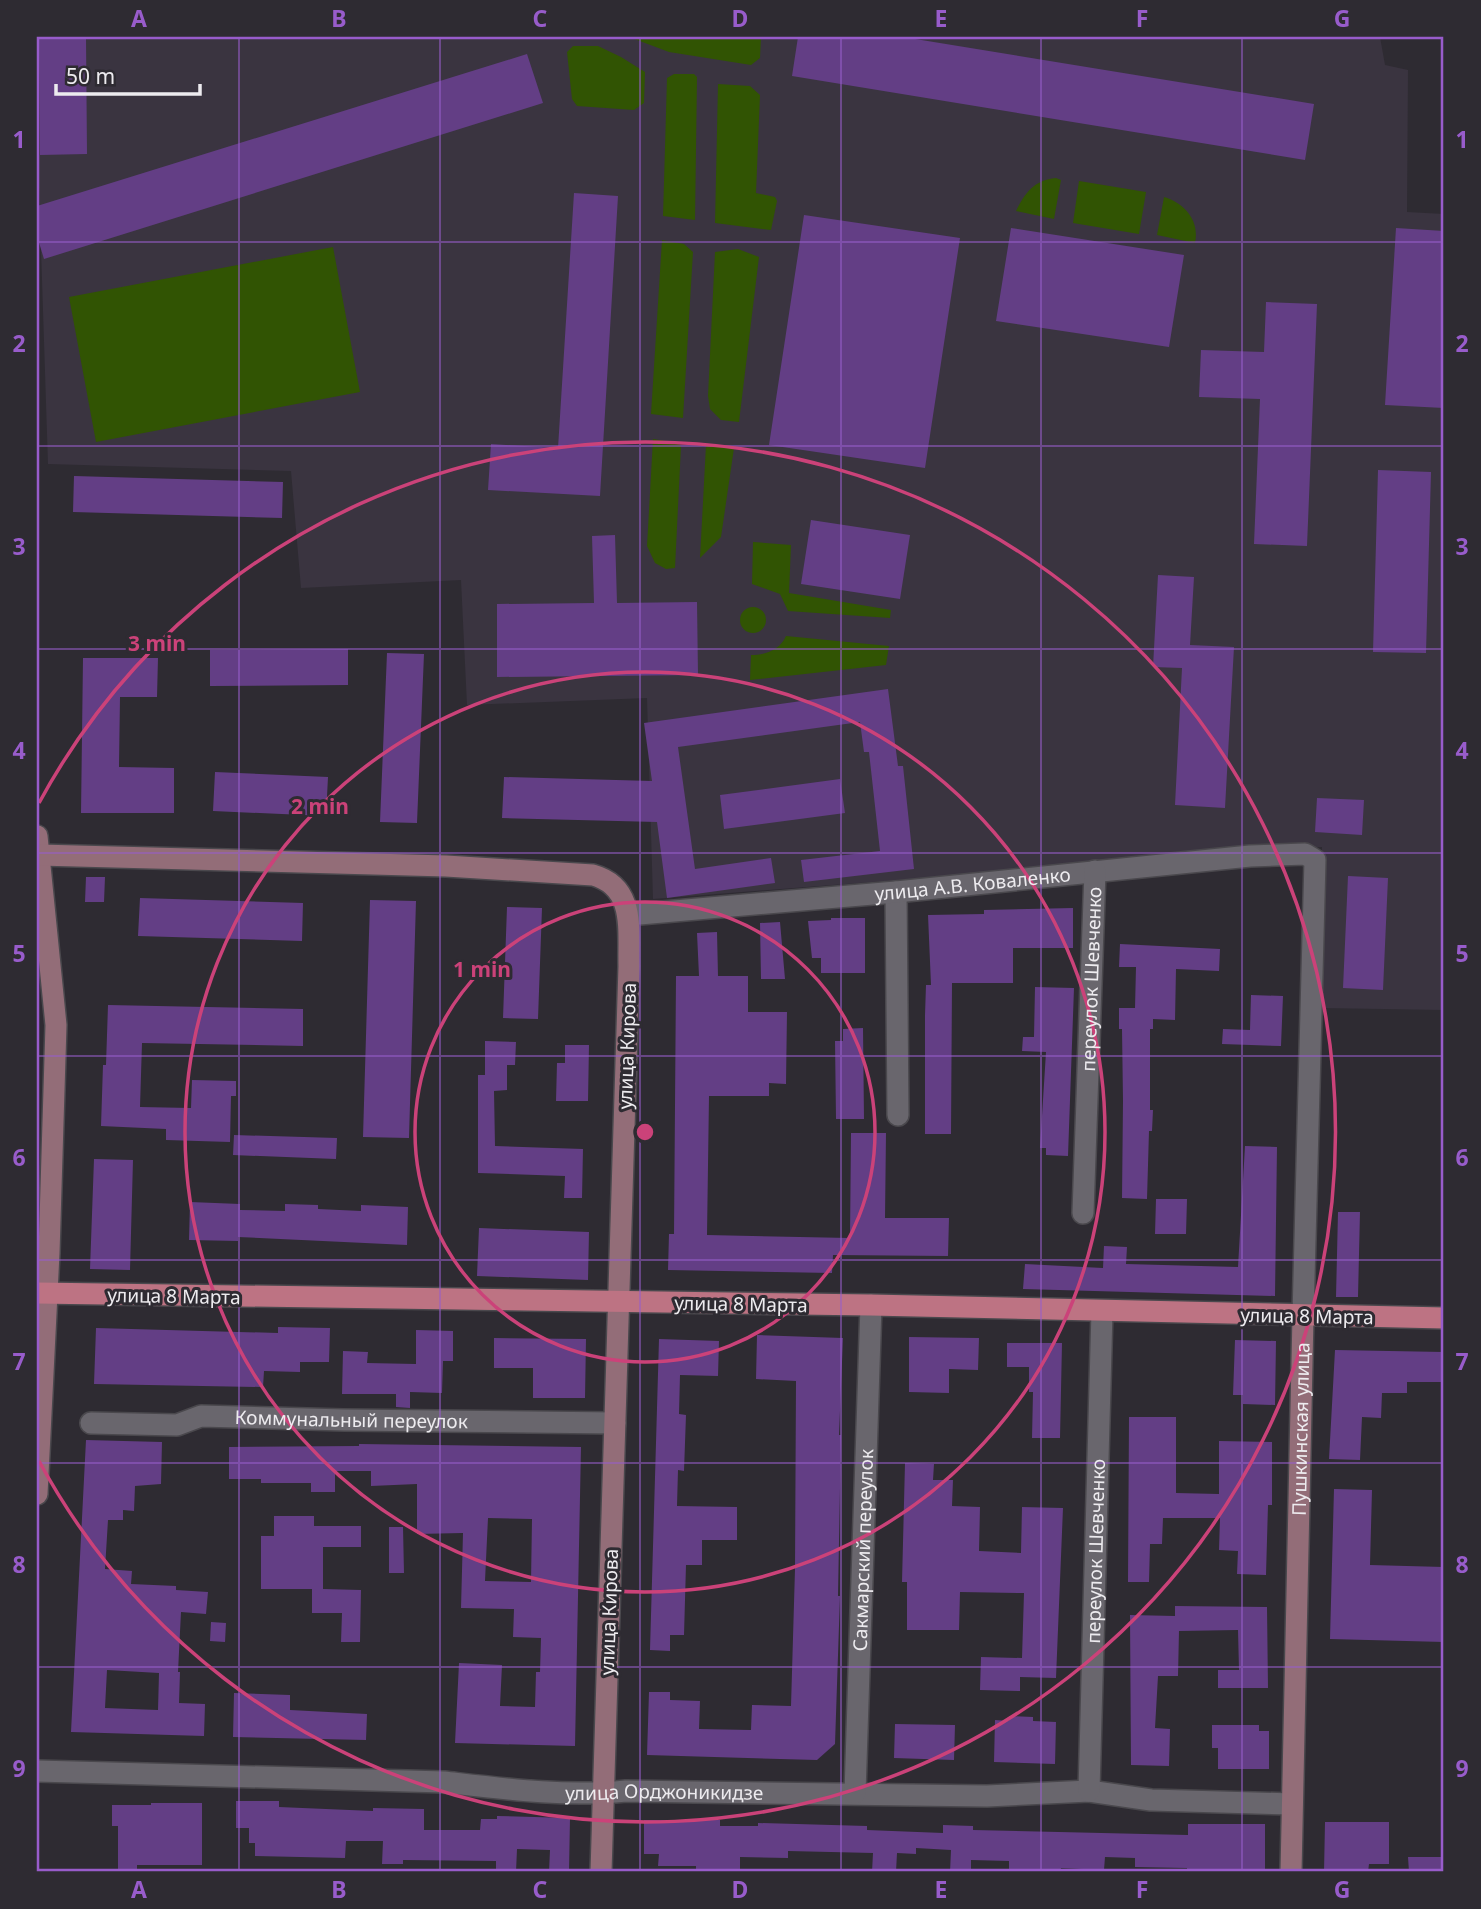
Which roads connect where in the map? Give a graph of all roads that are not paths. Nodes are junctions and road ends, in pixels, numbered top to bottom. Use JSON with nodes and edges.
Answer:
{"nodes":[{"id":1,"x":38,"y":846,"type":"edge"},
{"id":2,"x":1315,"y":860,"type":"joint"},
{"id":3,"x":1095,"y":871,"type":"junction"},
{"id":4,"x":896,"y":892,"type":"junction"},
{"id":5,"x":628,"y":915,"type":"junction"},
{"id":6,"x":898,"y":1115,"type":"dead end"},
{"id":7,"x":1083,"y":1213,"type":"dead end"},
{"id":8,"x":42,"y":1293,"type":"edge"},
{"id":9,"x":618,"y":1303,"type":"junction"},
{"id":10,"x":871,"y":1305,"type":"junction"},
{"id":11,"x":1102,"y":1311,"type":"junction"},
{"id":12,"x":1303,"y":1316,"type":"junction"},
{"id":13,"x":1444,"y":1318,"type":"edge"},
{"id":14,"x":91,"y":1423,"type":"dead end"},
{"id":15,"x":615,"y":1423,"type":"junction"},
{"id":16,"x":37,"y":1494,"type":"edge"},
{"id":17,"x":37,"y":1771,"type":"edge"},
{"id":18,"x":1089,"y":1791,"type":"junction"},
{"id":19,"x":604,"y":1793,"type":"junction"},
{"id":20,"x":855,"y":1793,"type":"junction"},
{"id":21,"x":1292,"y":1804,"type":"junction"},
{"id":22,"x":601,"y":1872,"type":"edge"},
{"id":23,"x":1291,"y":1872,"type":"edge"}],
"edges":[{"from":1,"to":5,"type":"main road","name":"улица Кирова"},
{"from":1,"to":8,"type":"main road"},
{"from":2,"to":3,"type":"street","name":"улица А.В. Коваленко"},
{"from":2,"to":12,"type":"street","name":"Пушкинская улица"},
{"from":3,"to":4,"type":"street","name":"улица А.В. Коваленко"},
{"from":3,"to":7,"type":"street","name":"переулок Шевченко"},
{"from":4,"to":5,"type":"street","name":"улица А.В. Коваленко"},
{"from":4,"to":6,"type":"street"},
{"from":5,"to":9,"type":"main road","name":"улица Кирова"},
{"from":8,"to":9,"type":"main road","name":"улица 8 Марта"},
{"from":8,"to":16,"type":"main road"},
{"from":9,"to":10,"type":"main road","name":"улица 8 Марта"},
{"from":9,"to":15,"type":"main road","name":"улица Кирова"},
{"from":10,"to":11,"type":"main road","name":"улица 8 Марта"},
{"from":10,"to":20,"type":"street","name":"Сакмарский переулок"},
{"from":11,"to":12,"type":"main road","name":"улица 8 Марта"},
{"from":11,"to":18,"type":"street","name":"переулок Шевченко"},
{"from":12,"to":13,"type":"main road","name":"улица 8 Марта"},
{"from":12,"to":21,"type":"main road","name":"Пушкинская улица"},
{"from":14,"to":15,"type":"street","name":"Коммунальный переулок"},
{"from":15,"to":19,"type":"main road","name":"улица Кирова"},
{"from":17,"to":19,"type":"street","name":"улица Орджоникидзе"},
{"from":18,"to":20,"type":"street","name":"улица Орджоникидзе"},
{"from":18,"to":21,"type":"street","name":"улица Орджоникидзе"},
{"from":19,"to":20,"type":"street","name":"улица Орджоникидзе"},
{"from":19,"to":22,"type":"main road","name":"улица Кирова"},
{"from":21,"to":23,"type":"main road","name":"Пушкинская улица"}]}
